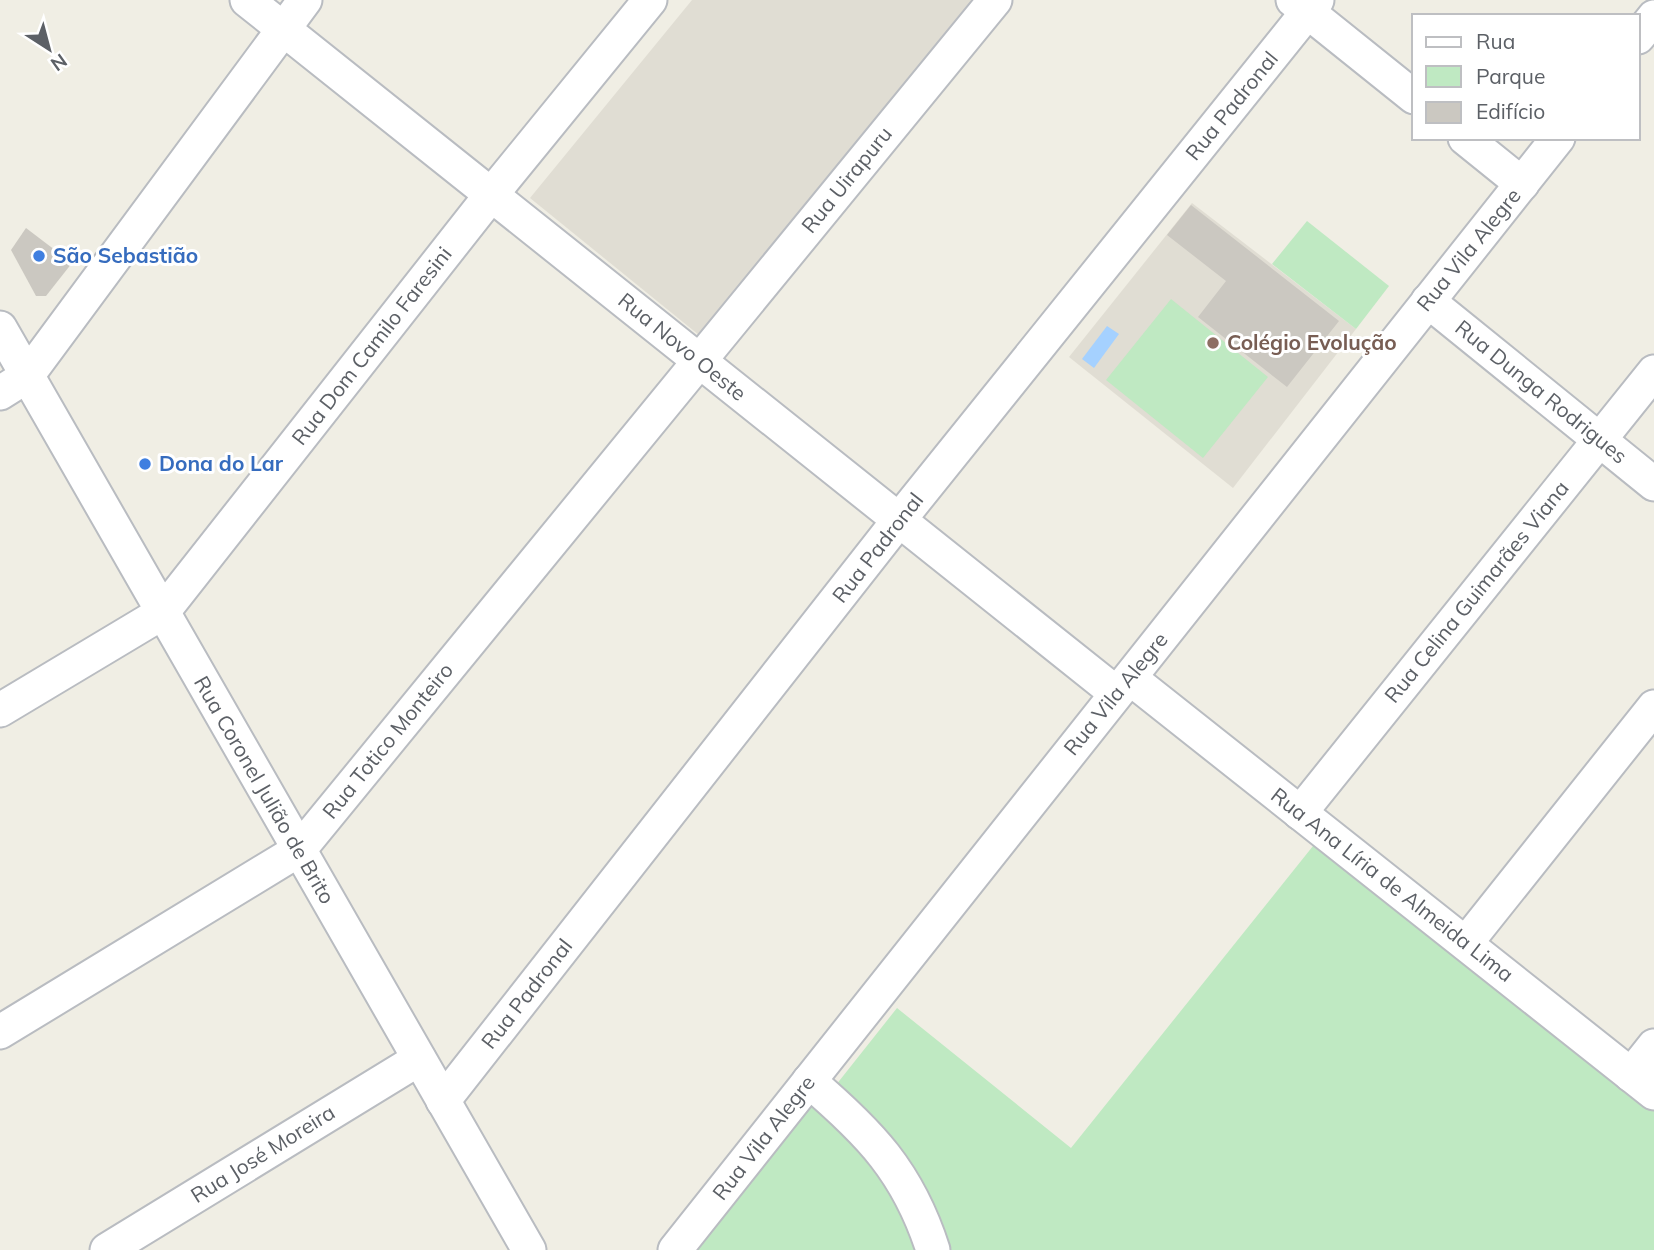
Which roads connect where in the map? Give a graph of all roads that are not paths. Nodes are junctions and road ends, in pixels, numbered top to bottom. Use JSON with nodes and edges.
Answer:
{"nodes":[{"id":1,"x":247,"y":0,"type":"edge"},
{"id":2,"x":305,"y":0,"type":"edge"},
{"id":3,"x":650,"y":0,"type":"edge"},
{"id":4,"x":995,"y":0,"type":"edge"},
{"id":5,"x":1306,"y":4,"type":"edge"},
{"id":6,"x":1654,"y":17,"type":"edge"},
{"id":7,"x":283,"y":28,"type":"junction"},
{"id":8,"x":1640,"y":34,"type":"edge"},
{"id":9,"x":1412,"y":95,"type":"edge"},
{"id":10,"x":1467,"y":140,"type":"edge"},
{"id":11,"x":1556,"y":140,"type":"edge"},
{"id":12,"x":1522,"y":184,"type":"junction"},
{"id":13,"x":491,"y":195,"type":"junction"},
{"id":14,"x":1428,"y":301,"type":"junction"},
{"id":15,"x":0,"y":328,"type":"edge"},
{"id":16,"x":699,"y":360,"type":"junction"},
{"id":17,"x":1654,"y":372,"type":"edge"},
{"id":18,"x":14,"y":384,"type":"edge"},
{"id":19,"x":1600,"y":439,"type":"junction"},
{"id":20,"x":1654,"y":484,"type":"edge"},
{"id":21,"x":899,"y":520,"type":"junction"},
{"id":22,"x":162,"y":613,"type":"junction"},
{"id":23,"x":1123,"y":685,"type":"junction"},
{"id":24,"x":1654,"y":708,"type":"edge"},
{"id":25,"x":0,"y":710,"type":"edge"},
{"id":26,"x":1300,"y":813,"type":"junction"},
{"id":27,"x":299,"y":850,"type":"junction"},
{"id":28,"x":1466,"y":943,"type":"junction"},
{"id":29,"x":0,"y":1032,"type":"edge"},
{"id":30,"x":1654,"y":1046,"type":"edge"},
{"id":31,"x":419,"y":1059,"type":"junction"},
{"id":32,"x":809,"y":1081,"type":"junction"},
{"id":33,"x":1643,"y":1084,"type":"edge"},
{"id":34,"x":443,"y":1101,"type":"junction"},
{"id":35,"x":107,"y":1250,"type":"edge"},
{"id":36,"x":529,"y":1250,"type":"edge"},
{"id":37,"x":676,"y":1250,"type":"edge"},
{"id":38,"x":933,"y":1250,"type":"edge"}],
"edges":[{"from":1,"to":7,"type":"street","name":"Rua Novo Oeste"},
{"from":2,"to":7,"type":"street"},
{"from":3,"to":13,"type":"street","name":"Rua Dom Camilo Faresini"},
{"from":4,"to":16,"type":"street","name":"Rua Uirapuru"},
{"from":5,"to":9,"type":"street"},
{"from":5,"to":21,"type":"street","name":"Rua Padronal"},
{"from":6,"to":8,"type":"street"},
{"from":7,"to":13,"type":"street","name":"Rua Novo Oeste"},
{"from":7,"to":18,"type":"street"},
{"from":10,"to":12,"type":"street"},
{"from":11,"to":12,"type":"street","name":"Rua Vila Alegre"},
{"from":12,"to":14,"type":"street","name":"Rua Vila Alegre"},
{"from":13,"to":16,"type":"street","name":"Rua Novo Oeste"},
{"from":13,"to":22,"type":"street","name":"Rua Dom Camilo Faresini"},
{"from":14,"to":19,"type":"street","name":"Rua Dunga Rodrigues"},
{"from":14,"to":23,"type":"street","name":"Rua Vila Alegre"},
{"from":15,"to":18,"type":"street","name":"Rua Coronel Julião de Brito"},
{"from":16,"to":21,"type":"street","name":"Rua Novo Oeste"},
{"from":16,"to":27,"type":"street","name":"Rua Totico Monteiro"},
{"from":17,"to":19,"type":"street","name":"Rua Celina Guimarães Viana"},
{"from":18,"to":22,"type":"street","name":"Rua Coronel Julião de Brito"},
{"from":19,"to":20,"type":"street","name":"Rua Dunga Rodrigues"},
{"from":19,"to":26,"type":"street","name":"Rua Celina Guimarães Viana"},
{"from":21,"to":23,"type":"street","name":"Rua Novo Oeste"},
{"from":21,"to":34,"type":"street","name":"Rua Padronal"},
{"from":22,"to":25,"type":"street","name":"Rua Dom Camilo Faresini"},
{"from":22,"to":27,"type":"street","name":"Rua Coronel Julião de Brito"},
{"from":23,"to":26,"type":"street","name":"Rua Ana Líria de Almeida Lima"},
{"from":23,"to":32,"type":"street","name":"Rua Vila Alegre"},
{"from":24,"to":28,"type":"street"},
{"from":26,"to":28,"type":"street","name":"Rua Ana Líria de Almeida Lima"},
{"from":27,"to":29,"type":"street","name":"Rua Totico Monteiro"},
{"from":27,"to":31,"type":"street","name":"Rua Coronel Julião de Brito"},
{"from":28,"to":33,"type":"street","name":"Rua Ana Líria de Almeida Lima"},
{"from":30,"to":33,"type":"street"},
{"from":31,"to":34,"type":"street","name":"Rua Coronel Julião de Brito"},
{"from":31,"to":35,"type":"street","name":"Rua José Moreira"},
{"from":32,"to":37,"type":"street","name":"Rua Vila Alegre"},
{"from":32,"to":38,"type":"street"},
{"from":34,"to":36,"type":"street","name":"Rua Coronel Julião de Brito"}]}
